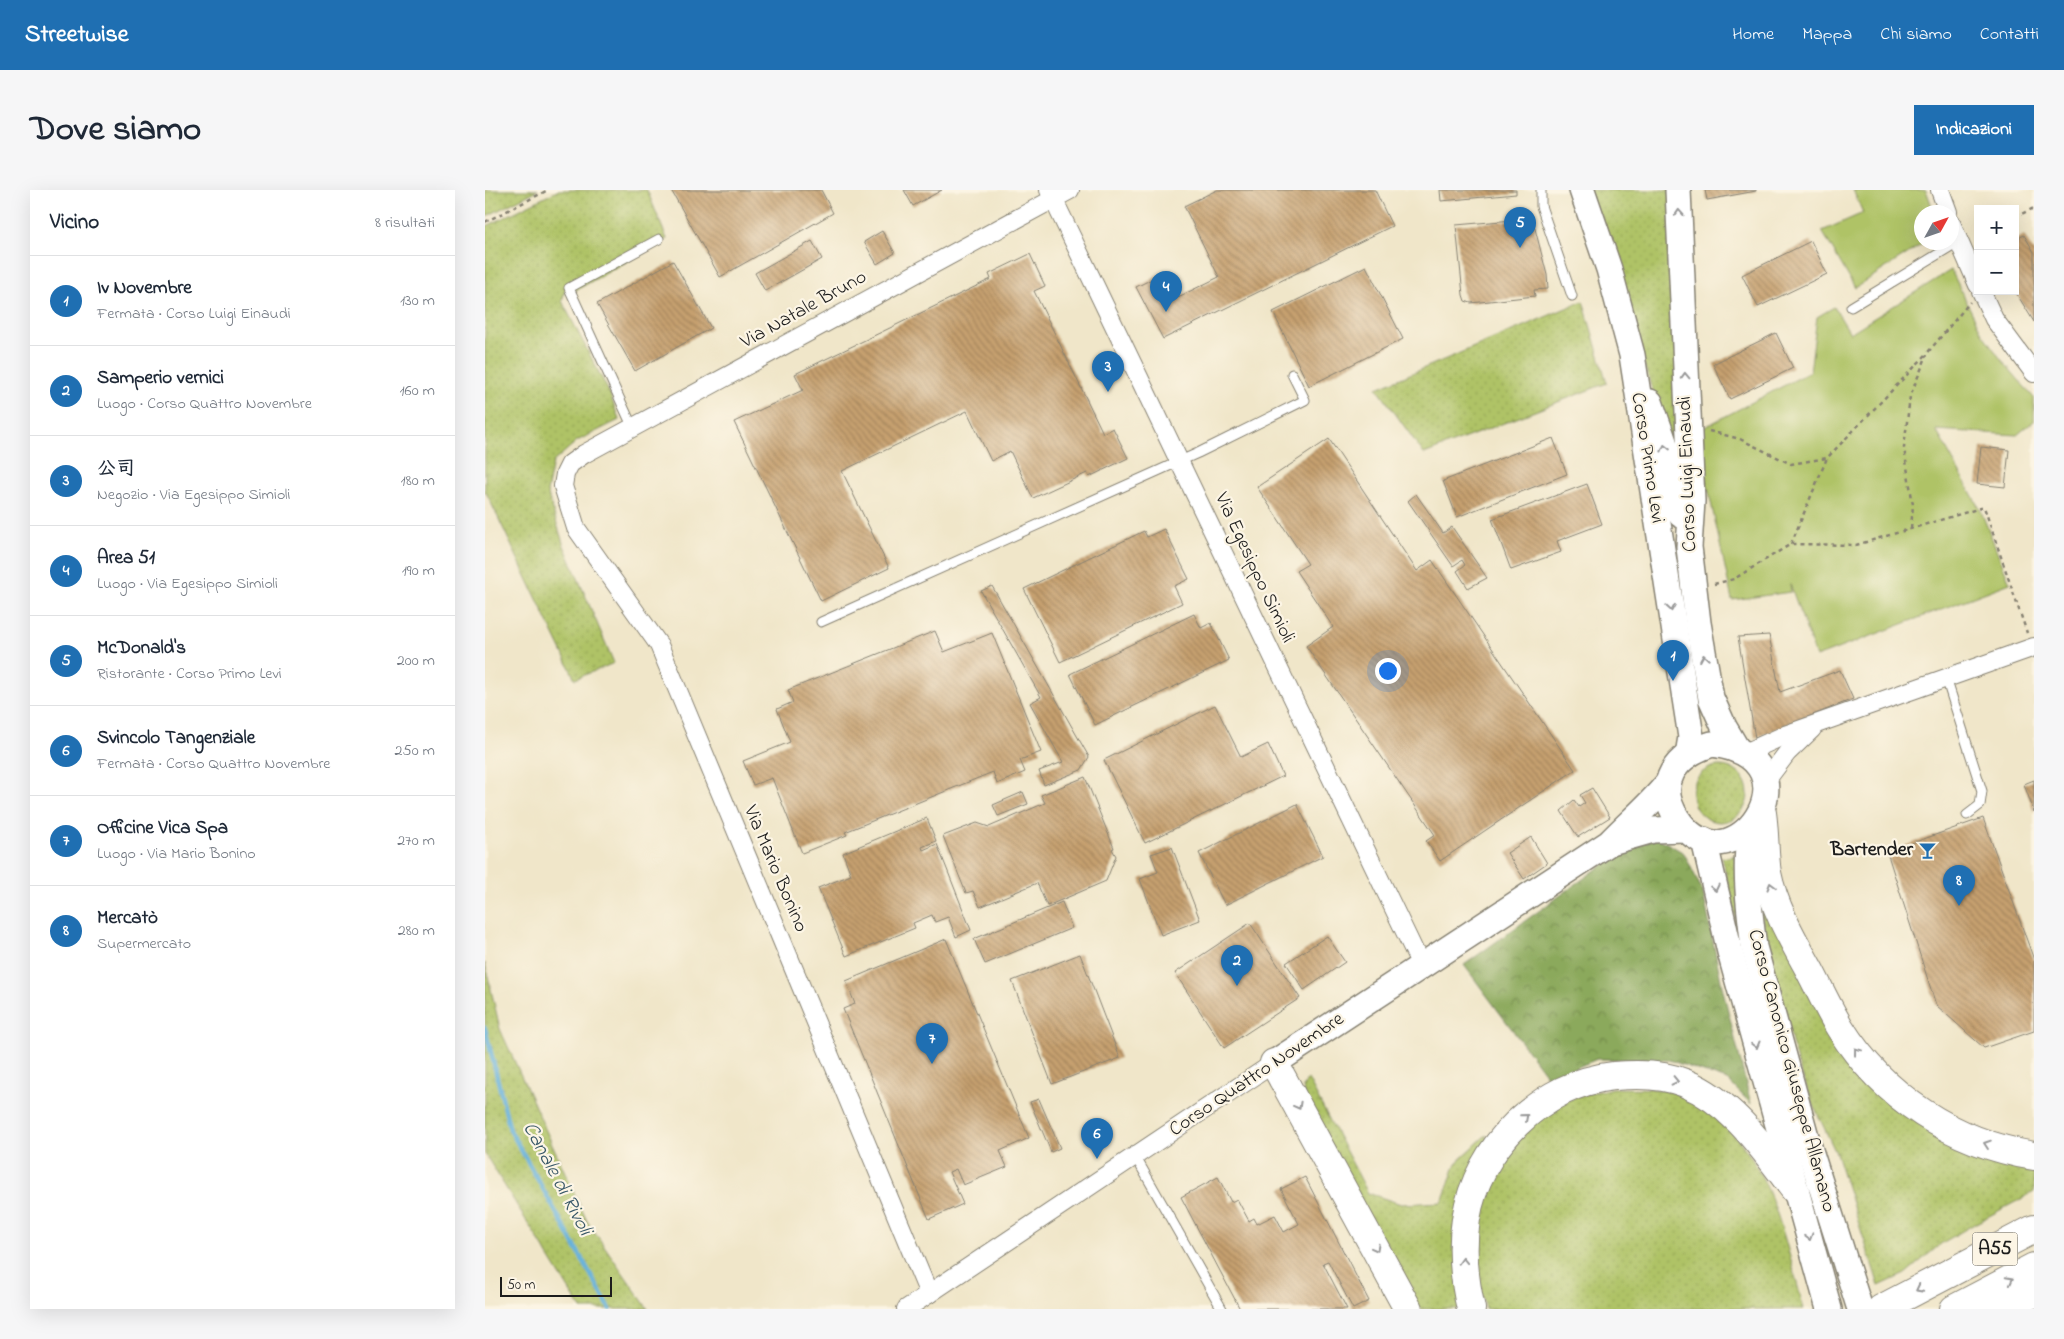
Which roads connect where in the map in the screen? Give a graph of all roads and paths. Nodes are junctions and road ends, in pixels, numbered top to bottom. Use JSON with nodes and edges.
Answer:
{"nodes":[{"id":1,"x":548,"y":190,"type":"edge"},
{"id":2,"x":1070,"y":190,"type":"edge"},
{"id":3,"x":1541,"y":190,"type":"edge"},
{"id":4,"x":1582,"y":190,"type":"edge"},
{"id":5,"x":1678,"y":190,"type":"edge"},
{"id":6,"x":1940,"y":190,"type":"edge"},
{"id":7,"x":1051,"y":194,"type":"edge"},
{"id":8,"x":1945,"y":205,"type":"edge"},
{"id":9,"x":2034,"y":208,"type":"edge"},
{"id":10,"x":2019,"y":214,"type":"edge"},
{"id":11,"x":485,"y":222,"type":"edge"},
{"id":12,"x":659,"y":238,"type":"dead end"},
{"id":13,"x":1959,"y":245,"type":"edge"},
{"id":14,"x":1945,"y":250,"type":"edge"},
{"id":15,"x":1974,"y":284,"type":"edge"},
{"id":16,"x":1975,"y":295,"type":"edge"},
{"id":17,"x":1979,"y":295,"type":"edge"},
{"id":18,"x":1572,"y":296,"type":"dead end"},
{"id":19,"x":1851,"y":306,"type":"dead end"},
{"id":20,"x":1929,"y":351,"type":"junction"},
{"id":21,"x":1632,"y":355,"type":"junction"},
{"id":22,"x":2034,"y":373,"type":"edge"},
{"id":23,"x":1292,"y":374,"type":"dead end"},
{"id":24,"x":1687,"y":426,"type":"junction"},
{"id":25,"x":633,"y":428,"type":"junction"},
{"id":26,"x":1827,"y":458,"type":"junction"},
{"id":27,"x":1179,"y":461,"type":"junction"},
{"id":28,"x":565,"y":474,"type":"joint"},
{"id":29,"x":1911,"y":528,"type":"junction"},
{"id":30,"x":1791,"y":544,"type":"junction"},
{"id":31,"x":1689,"y":547,"type":"junction"},
{"id":32,"x":1664,"y":560,"type":"joint"},
{"id":33,"x":1713,"y":584,"type":"dead end"},
{"id":34,"x":821,"y":622,"type":"dead end"},
{"id":35,"x":2033,"y":648,"type":"edge"},
{"id":36,"x":1946,"y":678,"type":"junction"},
{"id":37,"x":1818,"y":724,"type":"junction"},
{"id":38,"x":1741,"y":751,"type":"junction"},
{"id":39,"x":1689,"y":755,"type":"junction"},
{"id":40,"x":1765,"y":782,"type":"junction"},
{"id":41,"x":1666,"y":785,"type":"junction"},
{"id":42,"x":1967,"y":815,"type":"dead end"},
{"id":43,"x":1756,"y":821,"type":"junction"},
{"id":44,"x":1695,"y":835,"type":"junction"},
{"id":45,"x":1609,"y":843,"type":"junction"},
{"id":46,"x":1421,"y":966,"type":"junction"},
{"id":47,"x":1274,"y":1063,"type":"junction"},
{"id":48,"x":1135,"y":1156,"type":"junction"},
{"id":49,"x":2034,"y":1156,"type":"edge"},
{"id":50,"x":1795,"y":1190,"type":"junction"},
{"id":51,"x":2034,"y":1229,"type":"edge"},
{"id":52,"x":2034,"y":1266,"type":"edge"},
{"id":53,"x":929,"y":1294,"type":"junction"},
{"id":54,"x":2034,"y":1294,"type":"edge"},
{"id":55,"x":1826,"y":1298,"type":"edge"},
{"id":56,"x":906,"y":1309,"type":"edge"},
{"id":57,"x":1222,"y":1309,"type":"edge"},
{"id":58,"x":1408,"y":1309,"type":"edge"},
{"id":59,"x":1471,"y":1309,"type":"edge"},
{"id":60,"x":1861,"y":1309,"type":"edge"},
{"id":61,"x":1881,"y":1309,"type":"edge"},
{"id":62,"x":1954,"y":1309,"type":"edge"},
{"id":63,"x":1975,"y":1309,"type":"edge"}],
"edges":[{"from":1,"to":11,"type":"path"},
{"from":2,"to":7,"type":"street","name":"Via Natale Bruno"},
{"from":3,"to":18,"type":"lane"},
{"from":4,"to":21,"type":"main road","name":"Corso Primo Levi"},
{"from":24,"to":5,"type":"main road","name":"Corso Luigi Einaudi","one_way":true},
{"from":6,"to":8,"type":"street"},
{"from":7,"to":25,"type":"street","name":"Via Natale Bruno"},
{"from":7,"to":27,"type":"street","name":"Via Egesippo Simioli"},
{"from":9,"to":10,"type":"path"},
{"from":12,"to":25,"type":"lane"},
{"from":13,"to":15,"type":"street"},
{"from":14,"to":19,"type":"lane"},
{"from":16,"to":20,"type":"path"},
{"from":17,"to":22,"type":"street"},
{"from":20,"to":26,"type":"path"},
{"from":20,"to":29,"type":"path"},
{"from":31,"to":21,"type":"main road","name":"Corso Primo Levi","one_way":true},
{"from":21,"to":32,"type":"main road","name":"Corso Primo Levi"},
{"from":23,"to":27,"type":"lane"},
{"from":24,"to":26,"type":"path"},
{"from":24,"to":31,"type":"main road","name":"Corso Luigi Einaudi"},
{"from":25,"to":28,"type":"street","name":"Via Natale Bruno"},
{"from":26,"to":30,"type":"path"},
{"from":27,"to":34,"type":"lane"},
{"from":27,"to":46,"type":"street","name":"Via Egesippo Simioli"},
{"from":28,"to":53,"type":"street","name":"Via Mario Bonino"},
{"from":29,"to":30,"type":"path"},
{"from":29,"to":35,"type":"path"},
{"from":30,"to":33,"type":"path"},
{"from":38,"to":31,"type":"main road","name":"Corso Luigi Einaudi","one_way":true},
{"from":32,"to":39,"type":"main road","name":"Corso Luigi Einaudi","one_way":true},
{"from":35,"to":36,"type":"street"},
{"from":36,"to":37,"type":"street"},
{"from":36,"to":42,"type":"lane"},
{"from":37,"to":38,"type":"street"},
{"from":37,"to":40,"type":"street"},
{"from":38,"to":39,"type":"main road"},
{"from":38,"to":40,"type":"main road"},
{"from":39,"to":41,"type":"main road"},
{"from":40,"to":43,"type":"main road"},
{"from":41,"to":44,"type":"main road"},
{"from":41,"to":45,"type":"main road","name":"Corso Quattro Novembre"},
{"from":43,"to":44,"type":"main road"},
{"from":49,"to":43,"type":"highway","one_way":true},
{"from":43,"to":60,"type":"main road","name":"Corso Canonico Giuseppe Allamano"},
{"from":44,"to":45,"type":"main road","name":"Corso Quattro Novembre"},
{"from":44,"to":50,"type":"main road","name":"Corso Canonico Giuseppe Allamano","one_way":true},
{"from":45,"to":46,"type":"main road","name":"Corso Quattro Novembre"},
{"from":46,"to":47,"type":"main road","name":"Corso Quattro Novembre"},
{"from":47,"to":48,"type":"street","name":"Corso Quattro Novembre"},
{"from":47,"to":58,"type":"highway","one_way":true},
{"from":48,"to":53,"type":"street","name":"Corso Quattro Novembre"},
{"from":48,"to":57,"type":"lane"},
{"from":50,"to":55,"type":"main road","name":"Corso Canonico Giuseppe Allamano","one_way":true},
{"from":59,"to":50,"type":"highway","one_way":true},
{"from":51,"to":61,"type":"highway","number":"A55","one_way":true},
{"from":62,"to":52,"type":"highway","number":"A55","one_way":true},
{"from":53,"to":56,"type":"street","name":"Corso Quattro Novembre"},
{"from":54,"to":63,"type":"highway"}]}
